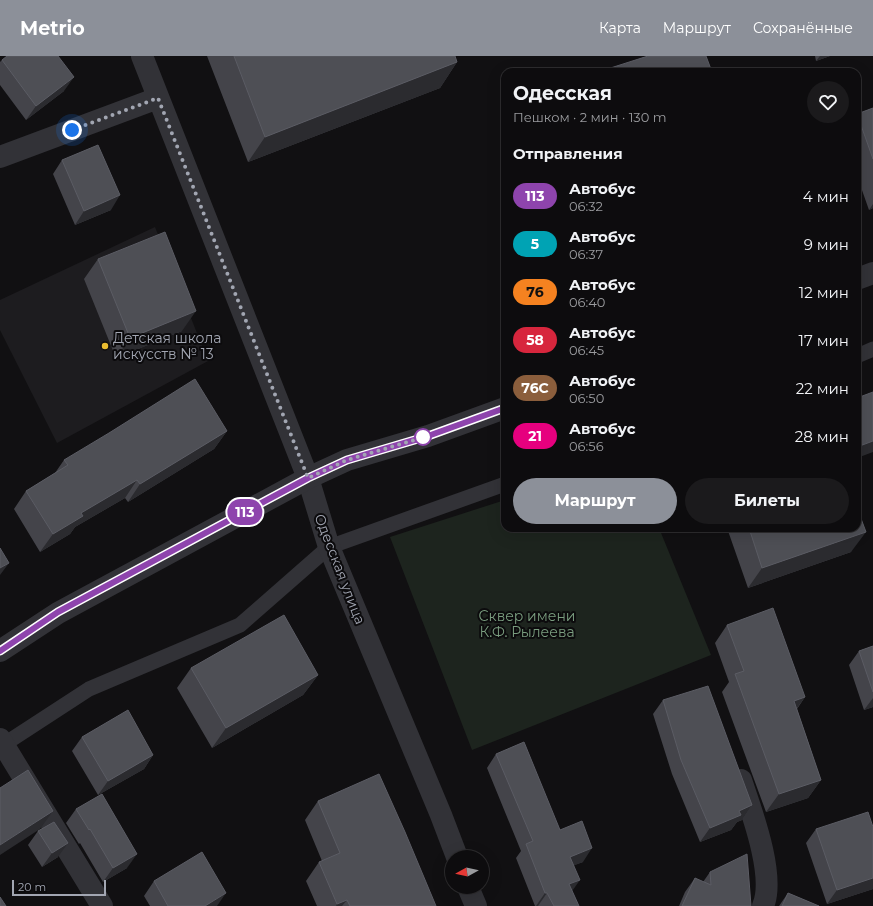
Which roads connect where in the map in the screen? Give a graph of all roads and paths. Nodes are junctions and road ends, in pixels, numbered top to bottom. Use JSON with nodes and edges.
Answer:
{"nodes":[{"id":1,"x":142,"y":56,"type":"edge"},
{"id":2,"x":158,"y":98,"type":"junction"},
{"id":3,"x":0,"y":157,"type":"edge"},
{"id":4,"x":873,"y":273,"type":"edge"},
{"id":5,"x":861,"y":278,"type":"edge"},
{"id":6,"x":873,"y":349,"type":"edge"},
{"id":7,"x":861,"y":354,"type":"edge"},
{"id":8,"x":501,"y":409,"type":"edge"},
{"id":9,"x":308,"y":478,"type":"junction"},
{"id":10,"x":501,"y":485,"type":"edge"},
{"id":11,"x":329,"y":546,"type":"junction"},
{"id":12,"x":0,"y":650,"type":"edge"},
{"id":13,"x":1,"y":743,"type":"edge"},
{"id":14,"x":735,"y":764,"type":"edge"},
{"id":15,"x":454,"y":850,"type":"edge"},
{"id":16,"x":471,"y":894,"type":"edge"},
{"id":17,"x":102,"y":906,"type":"edge"},
{"id":18,"x":476,"y":906,"type":"edge"},
{"id":19,"x":763,"y":906,"type":"edge"}],
"edges":[{"from":1,"to":2,"type":"street","name":"Одесская улица"},
{"from":2,"to":3,"type":"street"},
{"from":2,"to":9,"type":"street","name":"Одесская улица"},
{"from":4,"to":5,"type":"street"},
{"from":6,"to":7,"type":"lane"},
{"from":8,"to":9,"type":"street"},
{"from":9,"to":11,"type":"street","name":"Одесская улица"},
{"from":9,"to":12,"type":"street"},
{"from":10,"to":11,"type":"lane"},
{"from":11,"to":13,"type":"lane"},
{"from":11,"to":15,"type":"street","name":"Одесская улица"},
{"from":13,"to":17,"type":"street"},
{"from":14,"to":19,"type":"street"},
{"from":16,"to":18,"type":"street"}]}
